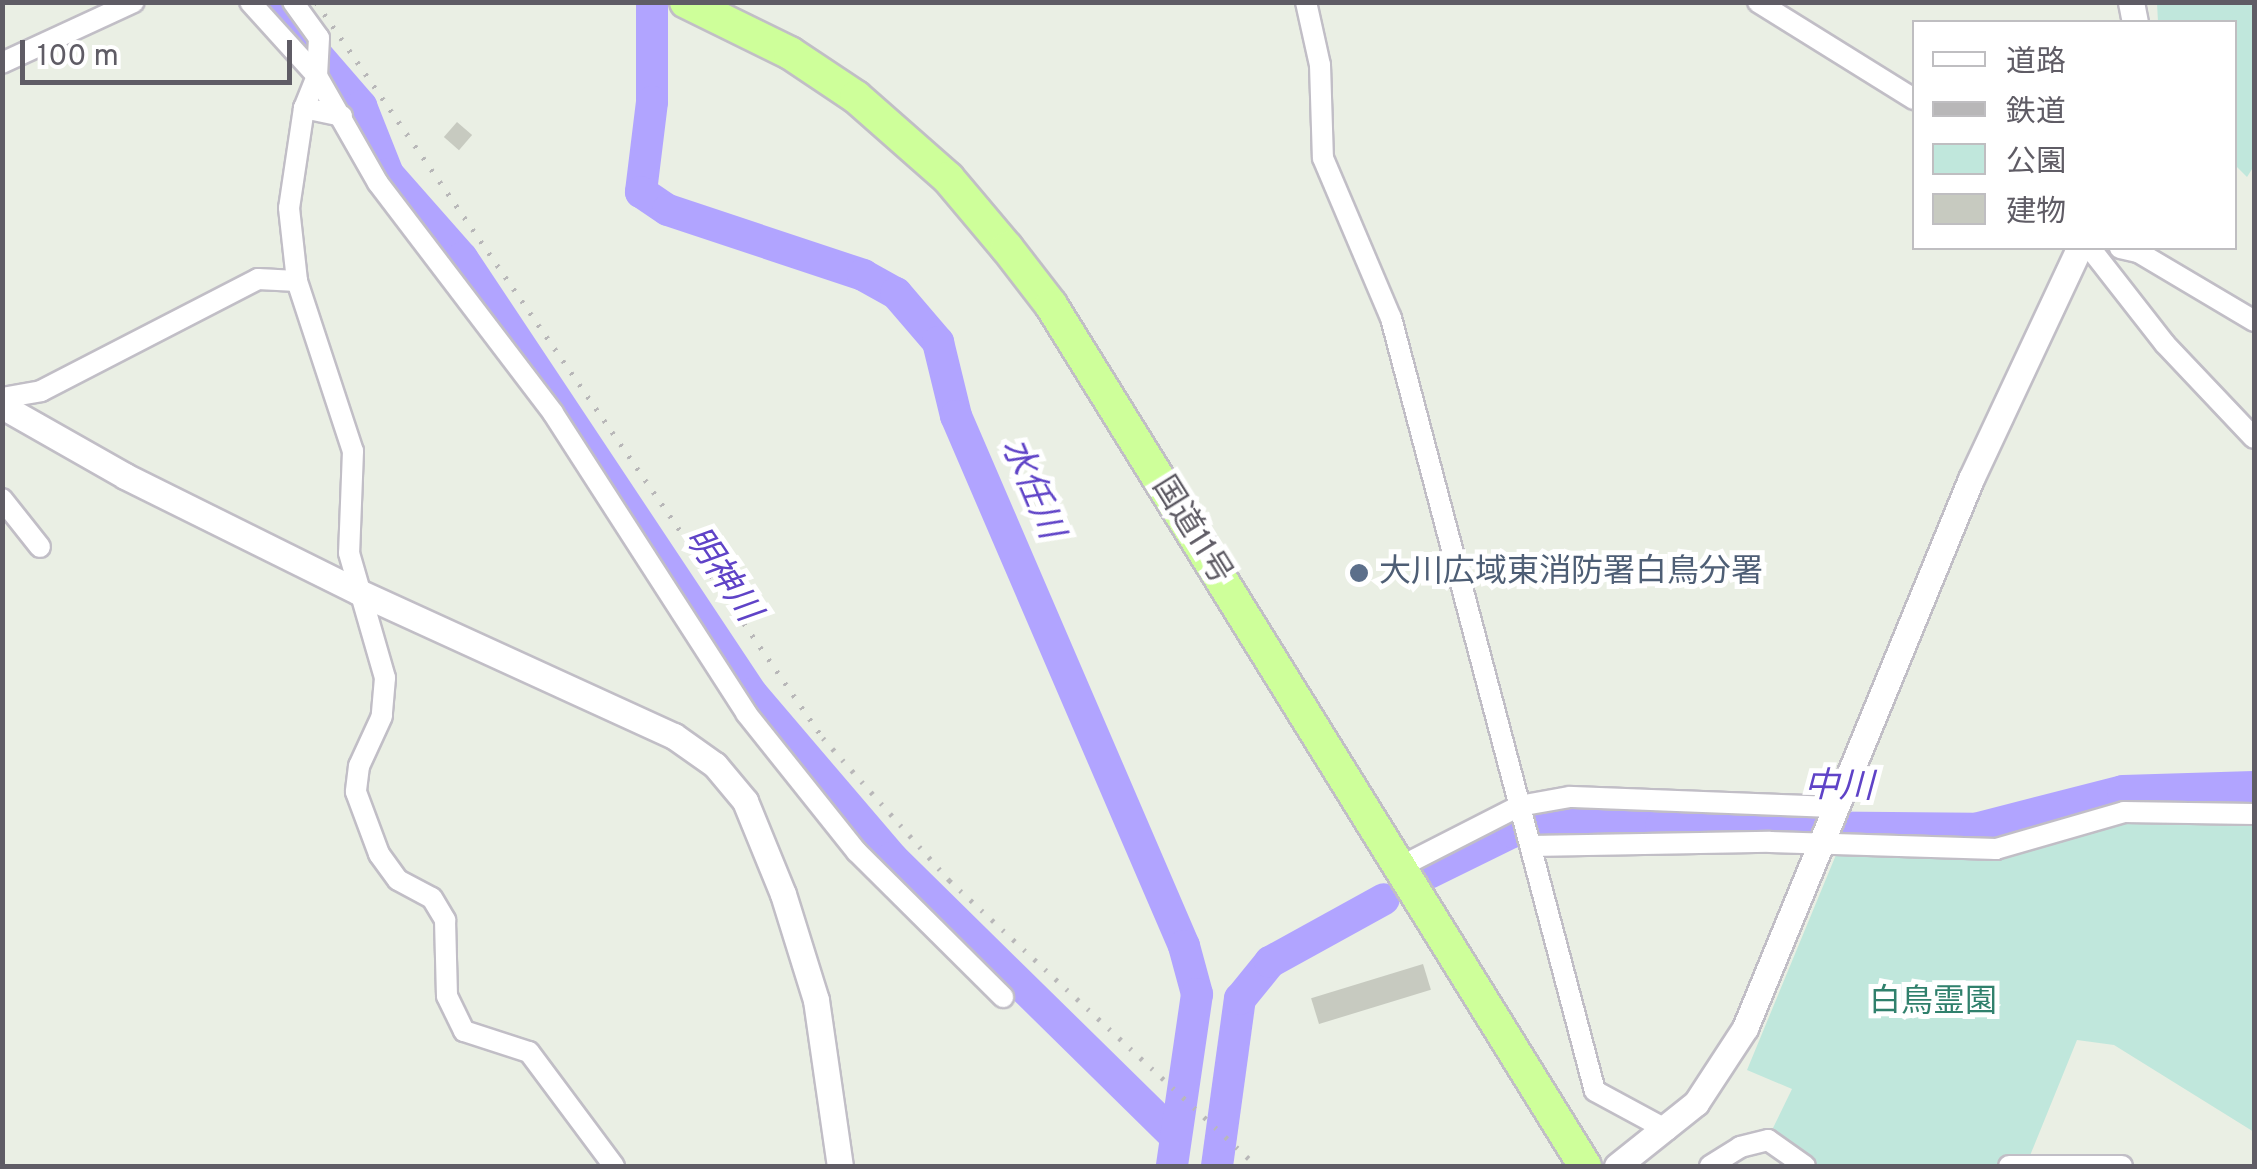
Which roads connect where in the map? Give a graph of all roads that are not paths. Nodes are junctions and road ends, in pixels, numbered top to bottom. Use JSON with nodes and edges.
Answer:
{"nodes":[{"id":1,"x":134,"y":2,"type":"edge"},
{"id":2,"x":250,"y":2,"type":"edge"},
{"id":3,"x":293,"y":2,"type":"edge"},
{"id":4,"x":686,"y":2,"type":"edge"},
{"id":5,"x":1306,"y":2,"type":"edge"},
{"id":6,"x":1758,"y":2,"type":"edge"},
{"id":7,"x":2,"y":62,"type":"edge"},
{"id":8,"x":316,"y":76,"type":"junction"},
{"id":9,"x":1912,"y":98,"type":"edge"},
{"id":10,"x":304,"y":108,"type":"junction"},
{"id":11,"x":342,"y":116,"type":"junction"},
{"id":12,"x":2078,"y":250,"type":"edge"},
{"id":13,"x":2092,"y":250,"type":"edge"},
{"id":14,"x":2129,"y":250,"type":"edge"},
{"id":15,"x":297,"y":282,"type":"junction"},
{"id":16,"x":2254,"y":321,"type":"edge"},
{"id":17,"x":2,"y":398,"type":"edge"},
{"id":18,"x":2,"y":406,"type":"edge"},
{"id":19,"x":2254,"y":438,"type":"edge"},
{"id":20,"x":2,"y":499,"type":"edge"},
{"id":21,"x":40,"y":547,"type":"dead end"},
{"id":22,"x":359,"y":592,"type":"junction"},
{"id":23,"x":1836,"y":808,"type":"junction"},
{"id":24,"x":1520,"y":810,"type":"junction"},
{"id":25,"x":2254,"y":814,"type":"edge"},
{"id":26,"x":1820,"y":845,"type":"junction"},
{"id":27,"x":1530,"y":846,"type":"junction"},
{"id":28,"x":1398,"y":868,"type":"junction"},
{"id":29,"x":1003,"y":997,"type":"dead end"},
{"id":30,"x":1667,"y":1130,"type":"junction"},
{"id":31,"x":614,"y":1166,"type":"edge"},
{"id":32,"x":840,"y":1166,"type":"edge"},
{"id":33,"x":1585,"y":1166,"type":"edge"},
{"id":34,"x":1617,"y":1166,"type":"edge"},
{"id":35,"x":1710,"y":1166,"type":"edge"},
{"id":36,"x":1806,"y":1166,"type":"edge"},
{"id":37,"x":2009,"y":1166,"type":"edge"},
{"id":38,"x":2122,"y":1166,"type":"edge"}],
"edges":[{"from":1,"to":7,"type":"street"},
{"from":2,"to":8,"type":"street"},
{"from":3,"to":8,"type":"street"},
{"from":4,"to":28,"type":"highway","name":"国道11号"},
{"from":5,"to":24,"type":"street"},
{"from":6,"to":9,"type":"street"},
{"from":8,"to":10,"type":"street"},
{"from":8,"to":11,"type":"street"},
{"from":10,"to":11,"type":"street"},
{"from":10,"to":15,"type":"street"},
{"from":11,"to":29,"type":"street"},
{"from":12,"to":23,"type":"street"},
{"from":13,"to":19,"type":"street"},
{"from":14,"to":16,"type":"street"},
{"from":15,"to":17,"type":"street"},
{"from":15,"to":22,"type":"street"},
{"from":18,"to":22,"type":"street"},
{"from":20,"to":21,"type":"street"},
{"from":22,"to":31,"type":"street"},
{"from":22,"to":32,"type":"street"},
{"from":23,"to":24,"type":"street"},
{"from":23,"to":26,"type":"street"},
{"from":24,"to":27,"type":"street"},
{"from":24,"to":28,"type":"street"},
{"from":25,"to":26,"type":"street"},
{"from":26,"to":27,"type":"street"},
{"from":26,"to":30,"type":"street"},
{"from":27,"to":30,"type":"street"},
{"from":28,"to":33,"type":"highway","name":"国道11号"},
{"from":30,"to":34,"type":"street"},
{"from":35,"to":36,"type":"street"},
{"from":37,"to":38,"type":"street"}]}
